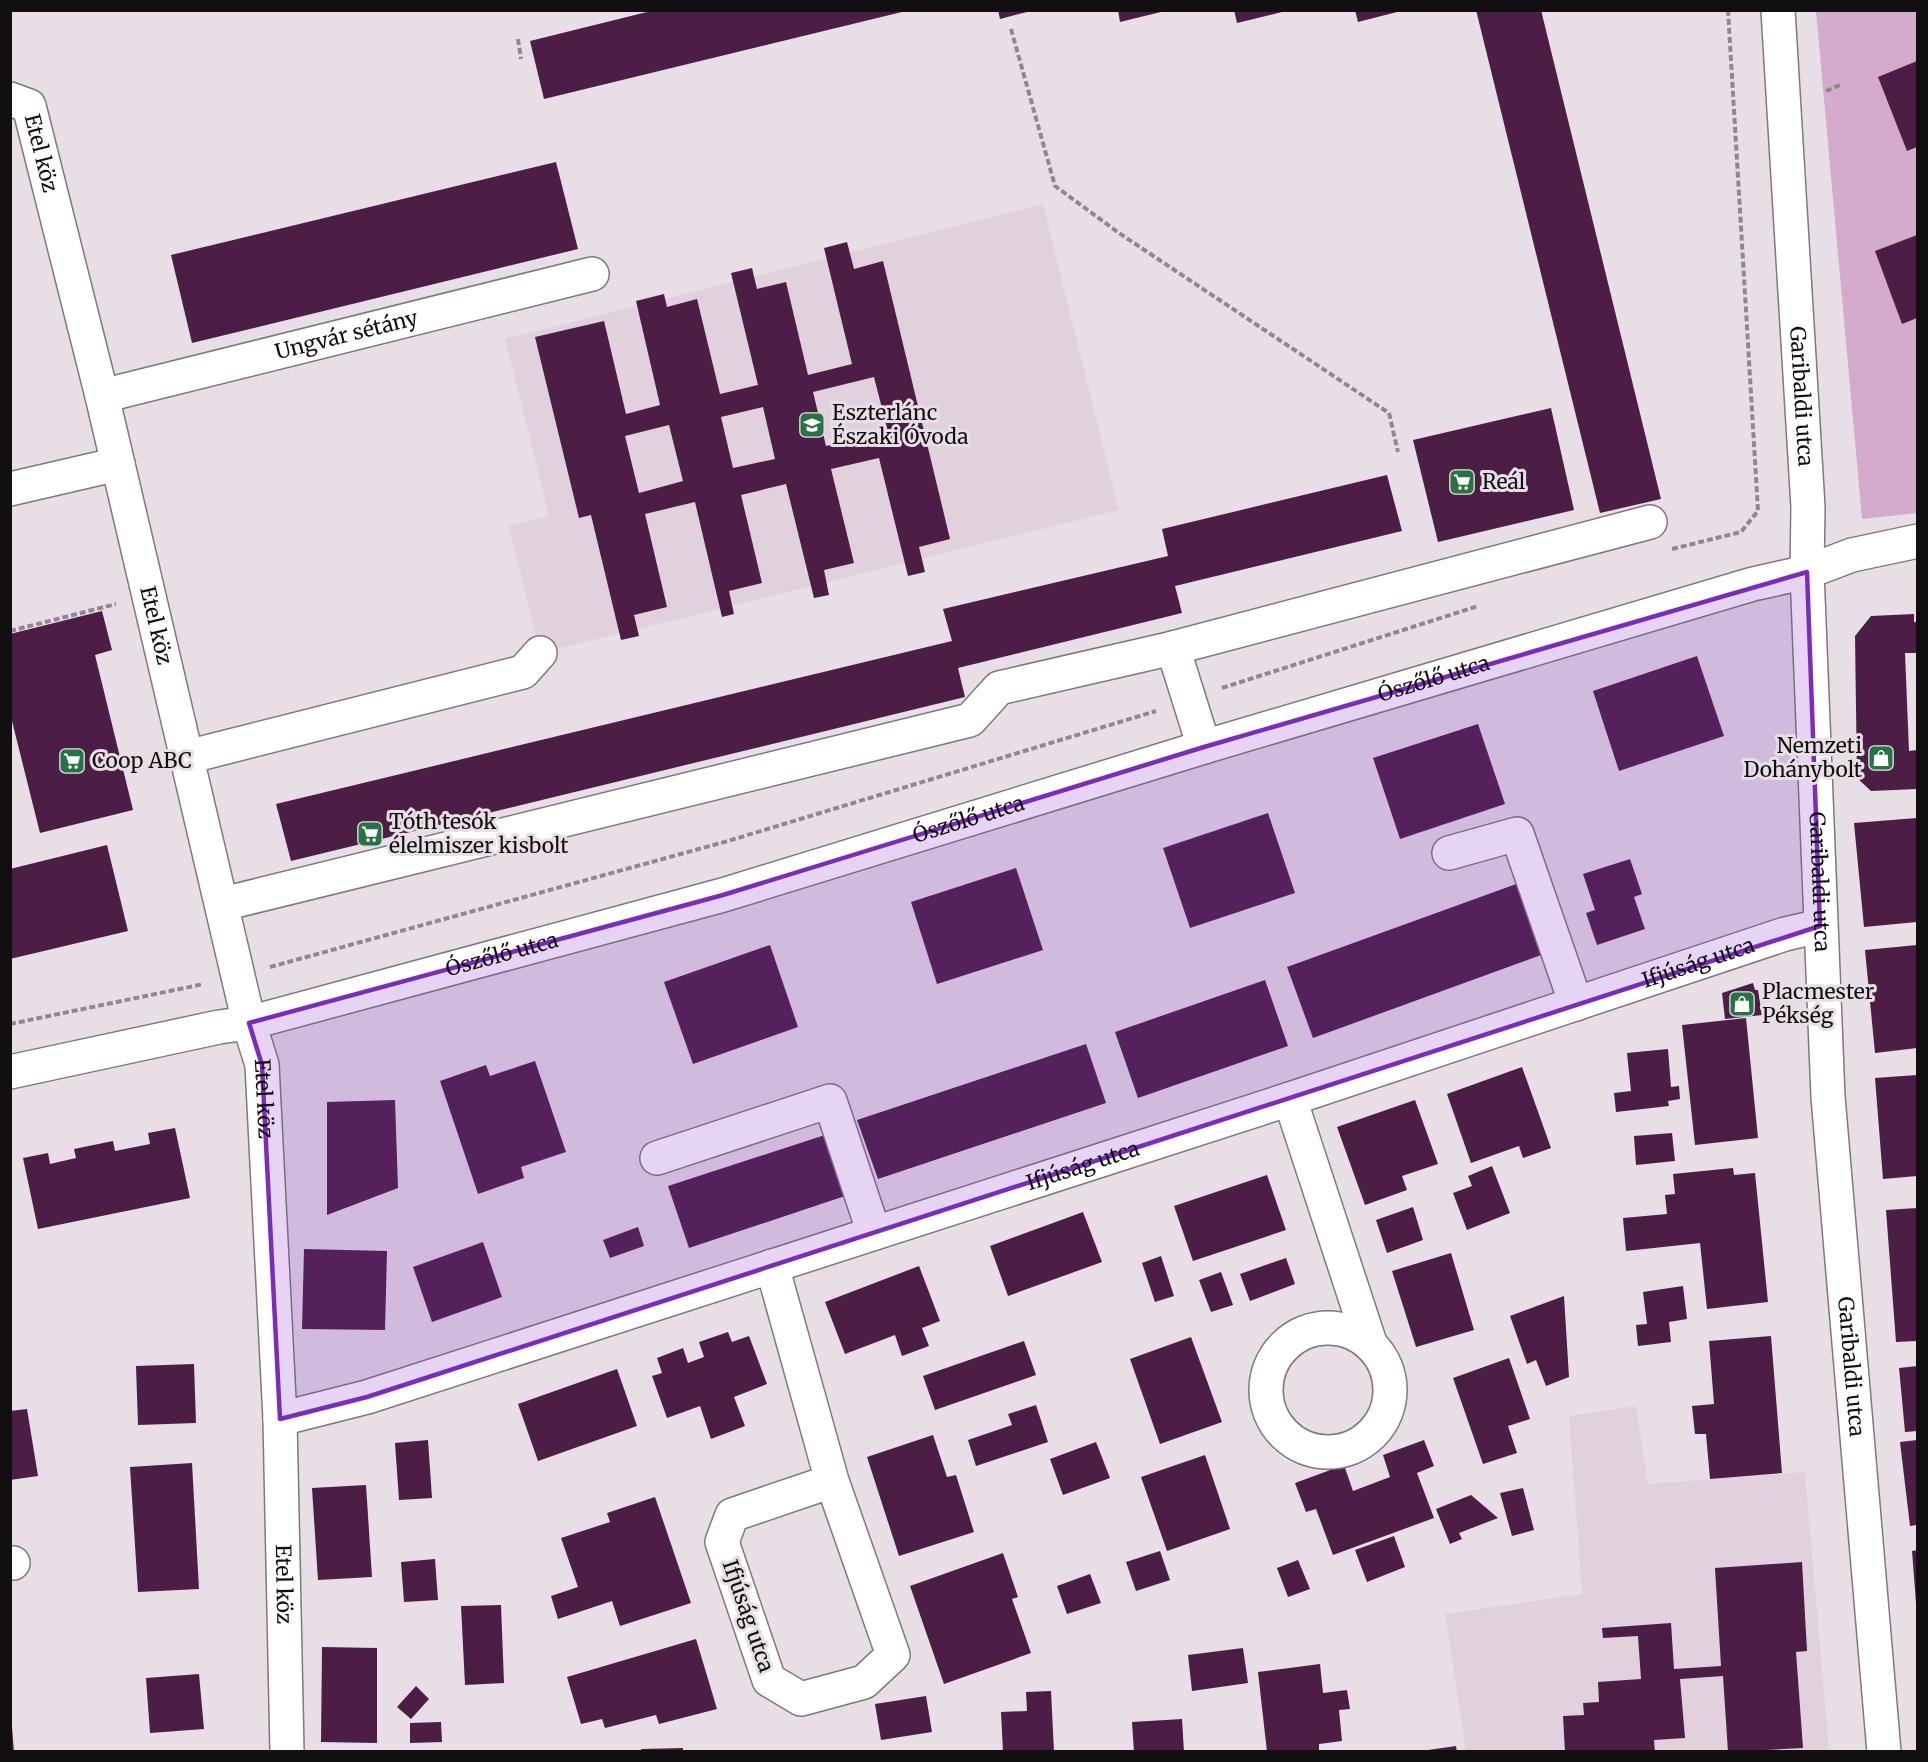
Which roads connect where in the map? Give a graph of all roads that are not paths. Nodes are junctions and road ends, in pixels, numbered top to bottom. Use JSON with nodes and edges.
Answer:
{"nodes":[{"id":1,"x":1779,"y":10,"type":"edge"},
{"id":2,"x":10,"y":99,"type":"edge"},
{"id":3,"x":592,"y":274,"type":"dead end"},
{"id":4,"x":102,"y":396,"type":"junction"},
{"id":5,"x":118,"y":464,"type":"junction"},
{"id":6,"x":10,"y":489,"type":"edge"},
{"id":7,"x":1655,"y":537,"type":"road end"},
{"id":8,"x":1917,"y":541,"type":"edge"},
{"id":9,"x":1807,"y":572,"type":"junction"},
{"id":10,"x":1173,"y":648,"type":"junction"},
{"id":11,"x":540,"y":652,"type":"dead end"},
{"id":12,"x":1204,"y":747,"type":"junction"},
{"id":13,"x":188,"y":757,"type":"junction"},
{"id":14,"x":1449,"y":853,"type":"dead end"},
{"id":15,"x":223,"y":904,"type":"junction"},
{"id":16,"x":1820,"y":926,"type":"junction"},
{"id":17,"x":1576,"y":1004,"type":"junction"},
{"id":18,"x":249,"y":1023,"type":"junction"},
{"id":19,"x":10,"y":1072,"type":"edge"},
{"id":20,"x":1290,"y":1099,"type":"junction"},
{"id":21,"x":657,"y":1158,"type":"dead end"},
{"id":22,"x":874,"y":1233,"type":"junction"},
{"id":23,"x":772,"y":1266,"type":"junction"},
{"id":24,"x":1370,"y":1343,"type":"dead end"},
{"id":25,"x":280,"y":1419,"type":"junction"},
{"id":26,"x":832,"y":1481,"type":"junction"},
{"id":27,"x":287,"y":1752,"type":"edge"},
{"id":28,"x":1884,"y":1752,"type":"edge"}],
"edges":[{"from":1,"to":9,"type":"street","name":"Garibaldi utca"},
{"from":2,"to":4,"type":"street","name":"Etel köz"},
{"from":3,"to":4,"type":"street","name":"Ungvár sétány"},
{"from":4,"to":5,"type":"street","name":"Etel köz"},
{"from":5,"to":6,"type":"street"},
{"from":5,"to":13,"type":"street","name":"Etel köz"},
{"from":7,"to":10,"type":"street"},
{"from":8,"to":9,"type":"street","name":"Ószőlő utca"},
{"from":9,"to":12,"type":"street","name":"Ószőlő utca"},
{"from":9,"to":16,"type":"street","name":"Garibaldi utca"},
{"from":10,"to":12,"type":"street"},
{"from":10,"to":15,"type":"street"},
{"from":11,"to":13,"type":"street"},
{"from":12,"to":18,"type":"street","name":"Ószőlő utca"},
{"from":13,"to":15,"type":"street","name":"Etel köz"},
{"from":14,"to":17,"type":"street"},
{"from":15,"to":18,"type":"street","name":"Etel köz"},
{"from":16,"to":17,"type":"street","name":"Ifjúság utca"},
{"from":16,"to":28,"type":"street","name":"Garibaldi utca"},
{"from":17,"to":20,"type":"street","name":"Ifjúság utca"},
{"from":18,"to":19,"type":"street","name":"Ószőlő utca"},
{"from":18,"to":25,"type":"street","name":"Etel köz"},
{"from":20,"to":22,"type":"street","name":"Ifjúság utca"},
{"from":20,"to":24,"type":"street"},
{"from":21,"to":22,"type":"street"},
{"from":22,"to":23,"type":"street","name":"Ifjúság utca"},
{"from":23,"to":25,"type":"street","name":"Ifjúság utca"},
{"from":23,"to":26,"type":"street","name":"Ifjúság utca"},
{"from":25,"to":27,"type":"street","name":"Etel köz"},
{"from":26,"to":26,"type":"street","name":"Ifjúság utca"}]}
